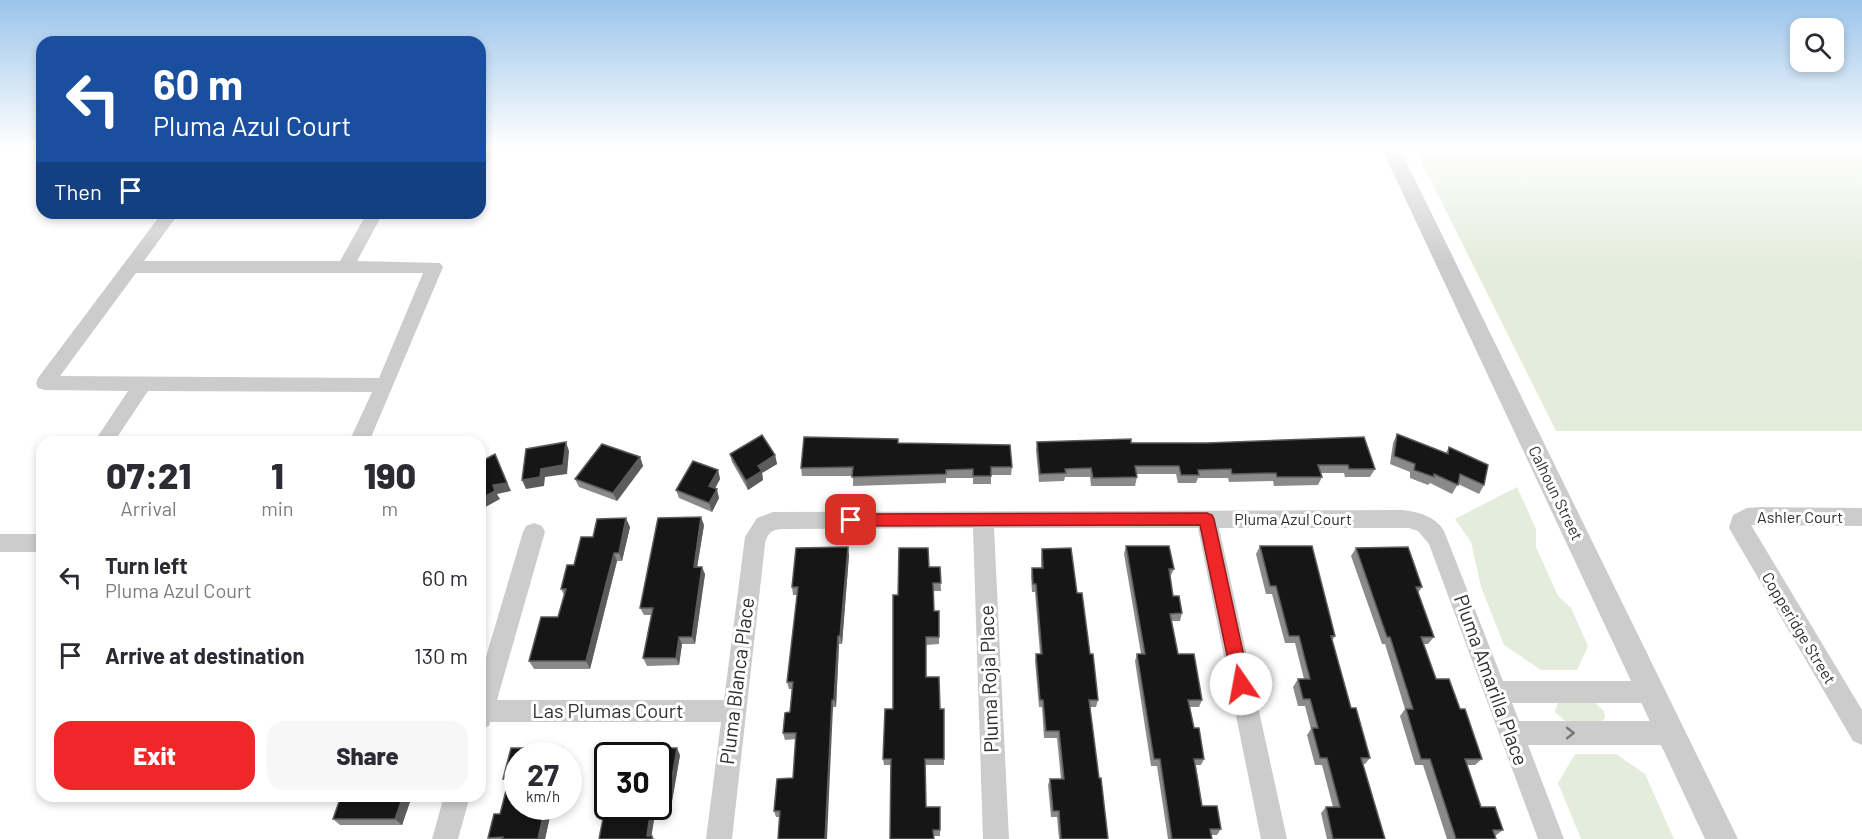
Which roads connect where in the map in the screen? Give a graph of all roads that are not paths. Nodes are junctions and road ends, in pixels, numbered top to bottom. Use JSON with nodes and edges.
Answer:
{"nodes":[{"id":1,"x":1409,"y":186,"type":"edge"},
{"id":2,"x":166,"y":219,"type":"edge"},
{"id":3,"x":372,"y":219,"type":"edge"},
{"id":4,"x":130,"y":267,"type":"junction"},
{"id":5,"x":345,"y":267,"type":"junction"},
{"id":6,"x":142,"y":386,"type":"junction"},
{"id":7,"x":385,"y":386,"type":"junction"},
{"id":8,"x":108,"y":436,"type":"edge"},
{"id":9,"x":362,"y":436,"type":"edge"},
{"id":10,"x":1862,"y":517,"type":"edge"},
{"id":11,"x":983,"y":519,"type":"junction"},
{"id":12,"x":1207,"y":519,"type":"junction"},
{"id":13,"x":1740,"y":521,"type":"joint"},
{"id":14,"x":762,"y":524,"type":"joint"},
{"id":15,"x":1428,"y":524,"type":"joint"},
{"id":16,"x":534,"y":532,"type":"dead end"},
{"id":17,"x":36,"y":541,"type":"edge"},
{"id":18,"x":0,"y":543,"type":"edge"},
{"id":19,"x":1496,"y":692,"type":"junction"},
{"id":20,"x":1651,"y":692,"type":"junction"},
{"id":21,"x":486,"y":698,"type":"edge"},
{"id":22,"x":734,"y":711,"type":"junction"},
{"id":23,"x":486,"y":715,"type":"edge"},
{"id":24,"x":1511,"y":733,"type":"junction"},
{"id":25,"x":1671,"y":733,"type":"junction"},
{"id":26,"x":1862,"y":733,"type":"edge"},
{"id":27,"x":455,"y":802,"type":"edge"},
{"id":28,"x":445,"y":839,"type":"edge"},
{"id":29,"x":718,"y":839,"type":"edge"},
{"id":30,"x":996,"y":839,"type":"edge"},
{"id":31,"x":1274,"y":839,"type":"edge"},
{"id":32,"x":1551,"y":839,"type":"edge"},
{"id":33,"x":1722,"y":839,"type":"edge"}],
"edges":[{"from":1,"to":20,"type":"street","name":"Calhoun Street"},
{"from":2,"to":4,"type":"street"},
{"from":3,"to":5,"type":"street"},
{"from":4,"to":5,"type":"street"},
{"from":4,"to":6,"type":"street"},
{"from":5,"to":7,"type":"street"},
{"from":6,"to":7,"type":"street"},
{"from":6,"to":8,"type":"street"},
{"from":7,"to":9,"type":"street"},
{"from":10,"to":13,"type":"street","name":"Ashler Court"},
{"from":11,"to":12,"type":"street","name":"Pluma Azul Court"},
{"from":11,"to":14,"type":"street","name":"Pluma Azul Court"},
{"from":11,"to":30,"type":"street","name":"Pluma Roja Place"},
{"from":12,"to":15,"type":"street","name":"Pluma Azul Court"},
{"from":12,"to":31,"type":"street"},
{"from":13,"to":26,"type":"street","name":"Copperidge Street"},
{"from":14,"to":22,"type":"street","name":"Pluma Blanca Place"},
{"from":15,"to":19,"type":"street","name":"Pluma Amarilla Place"},
{"from":16,"to":21,"type":"street"},
{"from":17,"to":18,"type":"street"},
{"from":19,"to":20,"type":"street"},
{"from":19,"to":24,"type":"street","name":"Pluma Amarilla Place"},
{"from":20,"to":25,"type":"street","name":"Calhoun Street"},
{"from":22,"to":23,"type":"street","name":"Las Plumas Court"},
{"from":22,"to":29,"type":"street","name":"Pluma Blanca Place"},
{"from":24,"to":25,"type":"street","one_way":true},
{"from":24,"to":32,"type":"street","name":"Pluma Amarilla Place"},
{"from":25,"to":33,"type":"street","name":"Calhoun Street"},
{"from":27,"to":28,"type":"street"}]}
